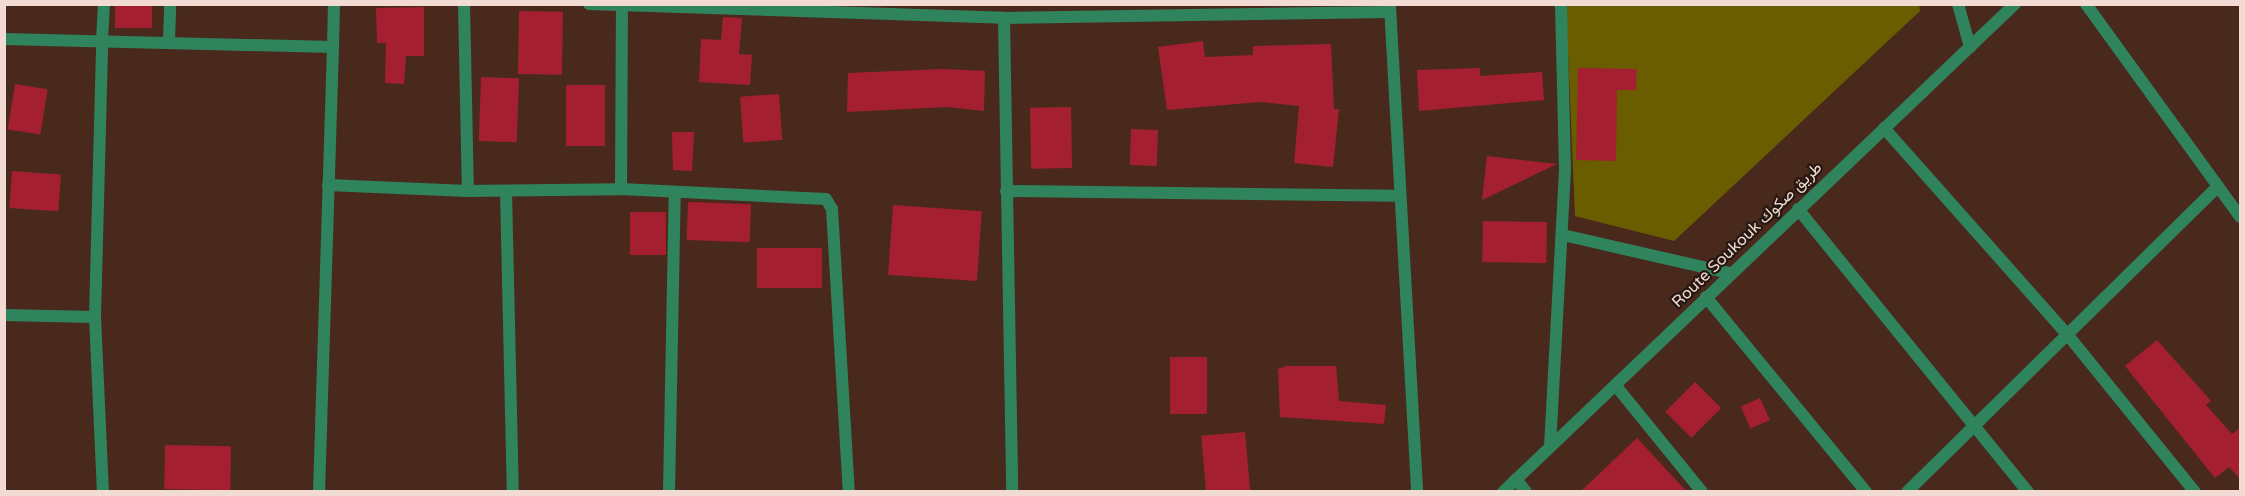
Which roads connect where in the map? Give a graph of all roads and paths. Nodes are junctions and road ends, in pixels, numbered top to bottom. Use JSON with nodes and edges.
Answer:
{"nodes":[{"id":1,"x":104,"y":4,"type":"edge"},
{"id":2,"x":170,"y":4,"type":"edge"},
{"id":3,"x":334,"y":4,"type":"edge"},
{"id":4,"x":464,"y":4,"type":"edge"},
{"id":5,"x":589,"y":4,"type":"edge"},
{"id":6,"x":1561,"y":4,"type":"edge"},
{"id":7,"x":1958,"y":4,"type":"edge"},
{"id":8,"x":2015,"y":4,"type":"edge"},
{"id":9,"x":2086,"y":4,"type":"edge"},
{"id":10,"x":622,"y":6,"type":"edge"},
{"id":11,"x":1390,"y":8,"type":"edge"},
{"id":12,"x":1004,"y":18,"type":"junction"},
{"id":13,"x":4,"y":39,"type":"edge"},
{"id":14,"x":169,"y":40,"type":"junction"},
{"id":15,"x":102,"y":41,"type":"junction"},
{"id":16,"x":333,"y":47,"type":"junction"},
{"id":17,"x":1970,"y":47,"type":"junction"},
{"id":18,"x":1884,"y":128,"type":"junction"},
{"id":19,"x":328,"y":185,"type":"junction"},
{"id":20,"x":2218,"y":186,"type":"junction"},
{"id":21,"x":621,"y":189,"type":"junction"},
{"id":22,"x":506,"y":190,"type":"junction"},
{"id":23,"x":468,"y":191,"type":"junction"},
{"id":24,"x":1006,"y":191,"type":"junction"},
{"id":25,"x":675,"y":192,"type":"junction"},
{"id":26,"x":1397,"y":196,"type":"junction"},
{"id":27,"x":1798,"y":209,"type":"junction"},
{"id":28,"x":2241,"y":217,"type":"edge"},
{"id":29,"x":1563,"y":236,"type":"junction"},
{"id":30,"x":1729,"y":273,"type":"junction"},
{"id":31,"x":1706,"y":297,"type":"junction"},
{"id":32,"x":4,"y":315,"type":"edge"},
{"id":33,"x":95,"y":317,"type":"junction"},
{"id":34,"x":2067,"y":334,"type":"junction"},
{"id":35,"x":1616,"y":386,"type":"junction"},
{"id":36,"x":1974,"y":425,"type":"junction"},
{"id":37,"x":1550,"y":447,"type":"junction"},
{"id":38,"x":1516,"y":479,"type":"junction"},
{"id":39,"x":103,"y":492,"type":"edge"},
{"id":40,"x":319,"y":492,"type":"edge"},
{"id":41,"x":513,"y":492,"type":"edge"},
{"id":42,"x":669,"y":492,"type":"edge"},
{"id":43,"x":849,"y":492,"type":"edge"},
{"id":44,"x":1012,"y":492,"type":"edge"},
{"id":45,"x":1417,"y":492,"type":"edge"},
{"id":46,"x":1503,"y":492,"type":"edge"},
{"id":47,"x":1526,"y":492,"type":"edge"},
{"id":48,"x":1702,"y":492,"type":"edge"},
{"id":49,"x":1866,"y":492,"type":"edge"},
{"id":50,"x":1907,"y":492,"type":"edge"},
{"id":51,"x":2028,"y":492,"type":"edge"},
{"id":52,"x":2195,"y":492,"type":"edge"}],
"edges":[{"from":1,"to":15,"type":"street"},
{"from":2,"to":14,"type":"street"},
{"from":3,"to":16,"type":"street"},
{"from":4,"to":23,"type":"street"},
{"from":5,"to":10,"type":"street"},
{"from":6,"to":29,"type":"street"},
{"from":7,"to":17,"type":"street"},
{"from":8,"to":17,"type":"street","name":"Route Soukouk طريق صكوك"},
{"from":9,"to":20,"type":"street"},
{"from":10,"to":12,"type":"street"},
{"from":10,"to":21,"type":"street"},
{"from":11,"to":12,"type":"street"},
{"from":11,"to":26,"type":"street"},
{"from":12,"to":24,"type":"street"},
{"from":13,"to":15,"type":"street"},
{"from":14,"to":15,"type":"street"},
{"from":14,"to":16,"type":"street"},
{"from":15,"to":33,"type":"street"},
{"from":16,"to":19,"type":"street"},
{"from":17,"to":18,"type":"street","name":"Route Soukouk طريق صكوك"},
{"from":18,"to":27,"type":"street","name":"Route Soukouk طريق صكوك"},
{"from":18,"to":34,"type":"street"},
{"from":19,"to":23,"type":"street"},
{"from":19,"to":40,"type":"street"},
{"from":20,"to":28,"type":"street"},
{"from":20,"to":34,"type":"street"},
{"from":21,"to":22,"type":"street"},
{"from":21,"to":25,"type":"street"},
{"from":22,"to":23,"type":"street"},
{"from":22,"to":41,"type":"street"},
{"from":24,"to":26,"type":"street"},
{"from":24,"to":44,"type":"street"},
{"from":25,"to":42,"type":"street"},
{"from":25,"to":43,"type":"street"},
{"from":26,"to":45,"type":"street"},
{"from":27,"to":30,"type":"street","name":"Route Soukouk طريق صكوك"},
{"from":27,"to":36,"type":"street"},
{"from":29,"to":30,"type":"street"},
{"from":29,"to":37,"type":"street"},
{"from":30,"to":31,"type":"street","name":"Route Soukouk طريق صكوك"},
{"from":31,"to":35,"type":"street","name":"Route Soukouk طريق صكوك"},
{"from":31,"to":49,"type":"street"},
{"from":32,"to":33,"type":"street"},
{"from":33,"to":39,"type":"street"},
{"from":34,"to":36,"type":"street"},
{"from":34,"to":52,"type":"street"},
{"from":35,"to":37,"type":"street","name":"Route Soukouk طريق صكوك"},
{"from":35,"to":48,"type":"street"},
{"from":36,"to":50,"type":"street"},
{"from":36,"to":51,"type":"street"},
{"from":37,"to":38,"type":"street","name":"Route Soukouk طريق صكوك"},
{"from":38,"to":46,"type":"street","name":"Route Soukouk طريق صكوك"},
{"from":38,"to":47,"type":"street"}]}
